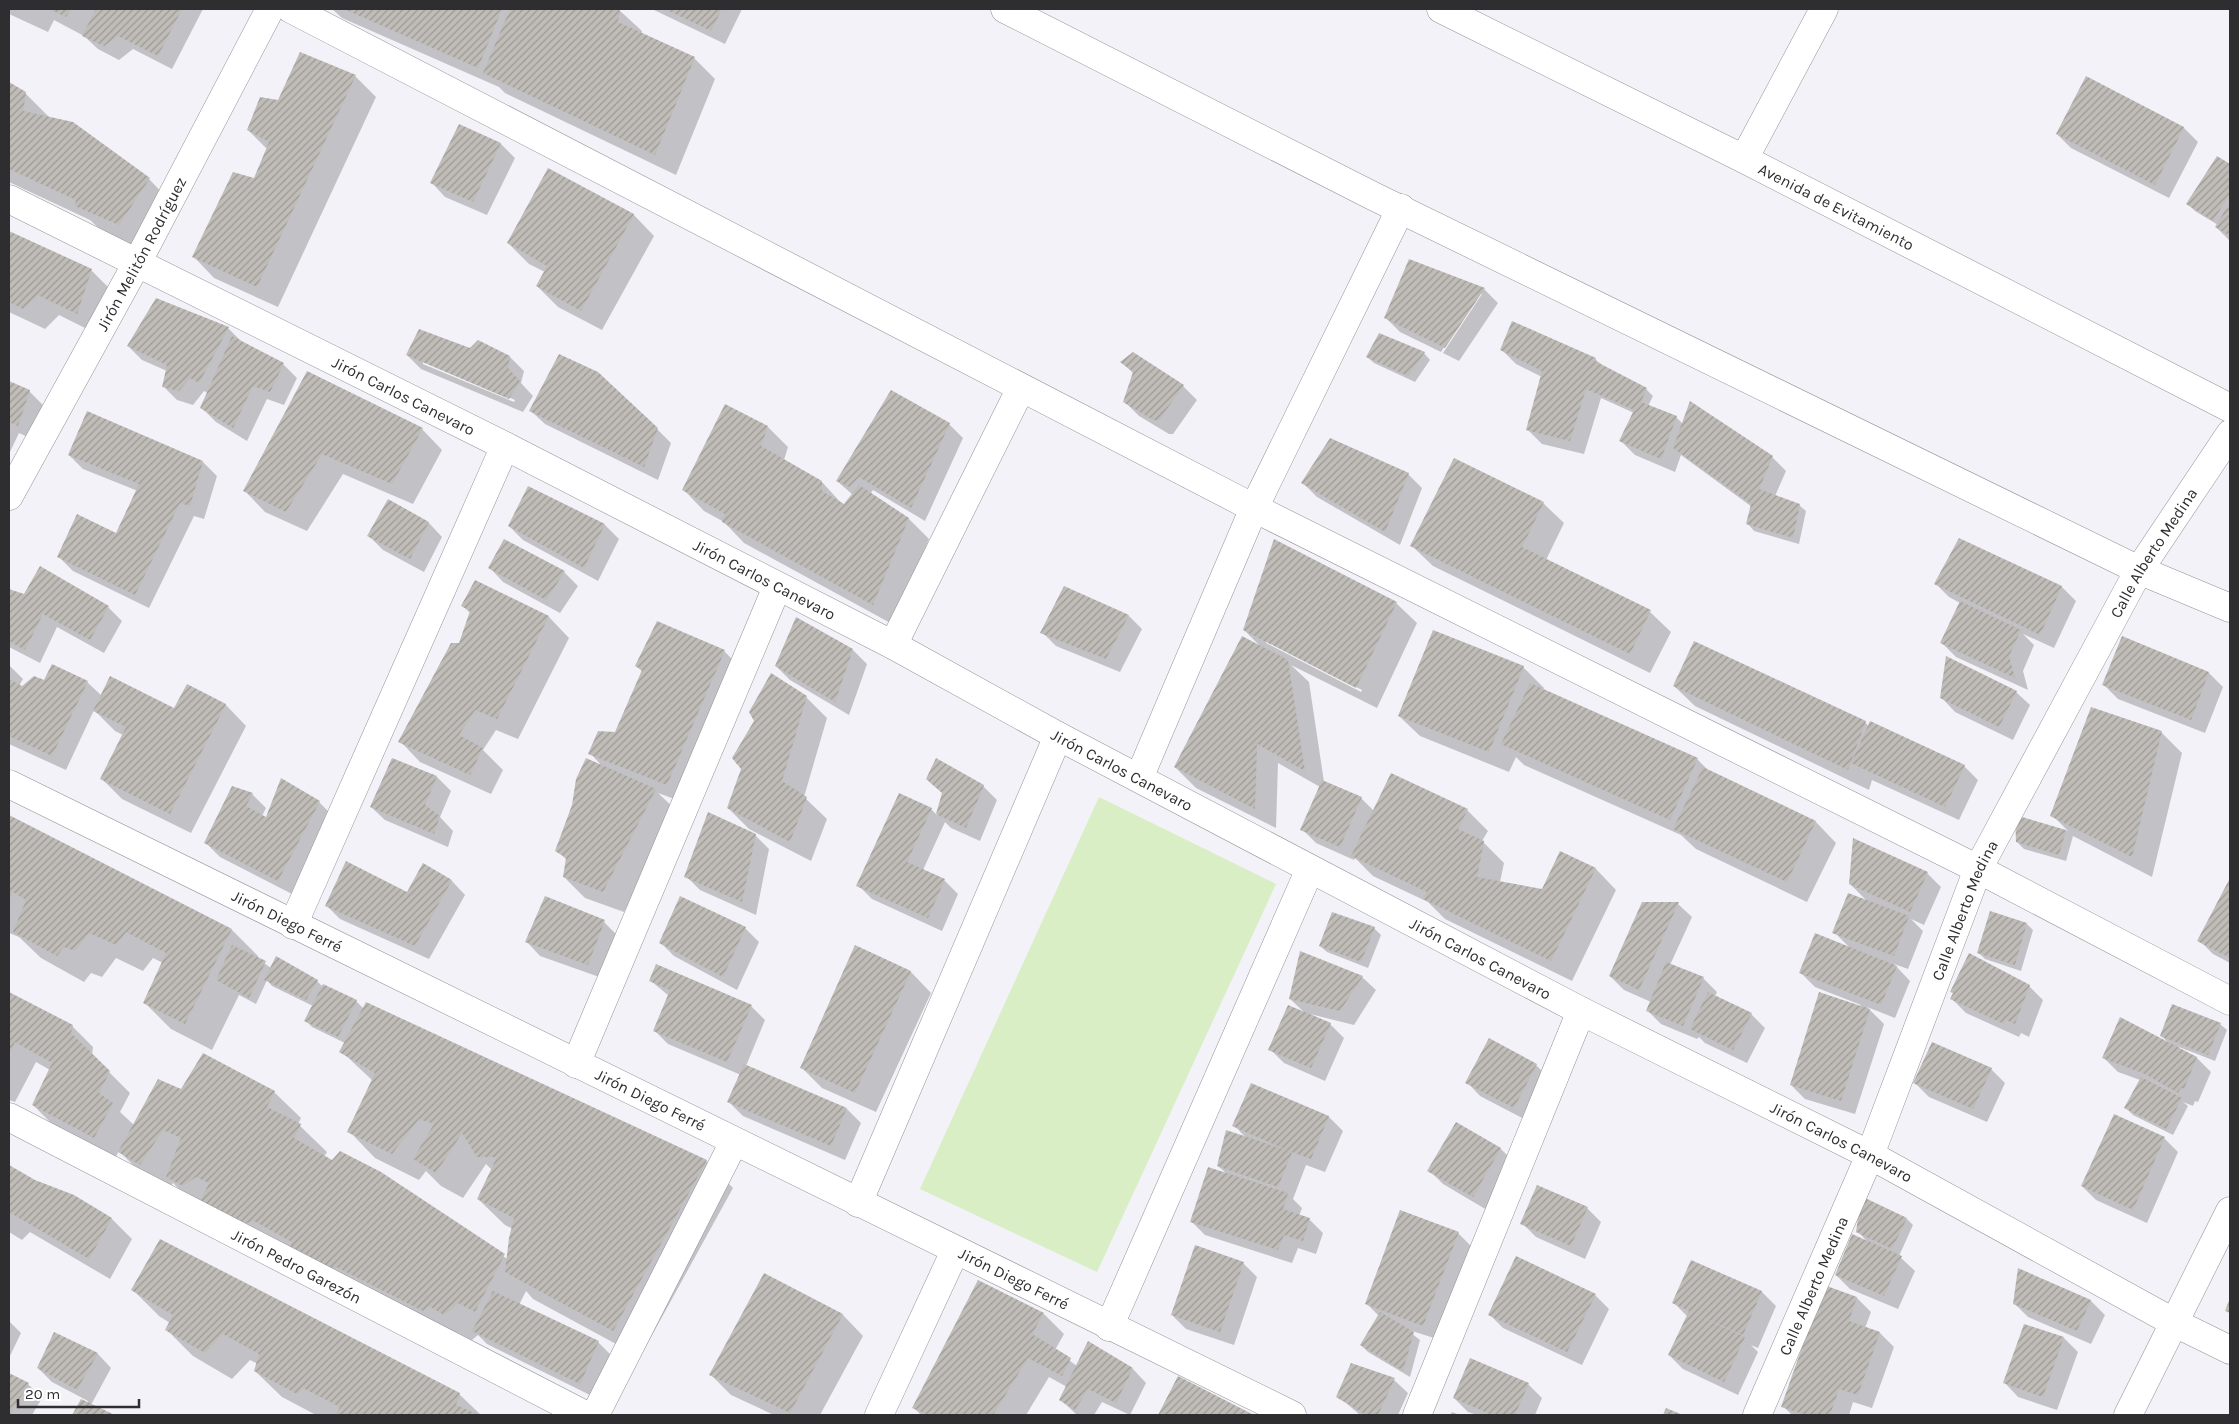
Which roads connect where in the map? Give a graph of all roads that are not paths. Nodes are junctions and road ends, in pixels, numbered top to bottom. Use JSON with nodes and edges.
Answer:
{"nodes":[{"id":1,"x":270,"y":9,"type":"edge"},
{"id":2,"x":291,"y":9,"type":"edge"},
{"id":3,"x":1005,"y":9,"type":"edge"},
{"id":4,"x":1441,"y":9,"type":"edge"},
{"id":5,"x":1824,"y":9,"type":"edge"},
{"id":6,"x":1744,"y":159,"type":"junction"},
{"id":7,"x":9,"y":199,"type":"edge"},
{"id":8,"x":1401,"y":208,"type":"junction"},
{"id":9,"x":137,"y":263,"type":"junction"},
{"id":10,"x":1021,"y":388,"type":"junction"},
{"id":11,"x":2230,"y":408,"type":"edge"},
{"id":12,"x":2230,"y":434,"type":"edge"},
{"id":13,"x":505,"y":446,"type":"junction"},
{"id":14,"x":9,"y":496,"type":"edge"},
{"id":15,"x":1254,"y":508,"type":"junction"},
{"id":16,"x":2139,"y":570,"type":"junction"},
{"id":17,"x":777,"y":587,"type":"junction"},
{"id":18,"x":2230,"y":608,"type":"edge"},
{"id":19,"x":893,"y":646,"type":"junction"},
{"id":20,"x":1058,"y":736,"type":"junction"},
{"id":21,"x":1139,"y":778,"type":"junction"},
{"id":22,"x":9,"y":784,"type":"edge"},
{"id":23,"x":1310,"y":869,"type":"junction"},
{"id":24,"x":1978,"y":869,"type":"junction"},
{"id":25,"x":293,"y":924,"type":"junction"},
{"id":26,"x":2230,"y":1000,"type":"edge"},
{"id":27,"x":1581,"y":1011,"type":"junction"},
{"id":28,"x":576,"y":1064,"type":"junction"},
{"id":29,"x":9,"y":1117,"type":"edge"},
{"id":30,"x":734,"y":1142,"type":"junction"},
{"id":31,"x":1870,"y":1155,"type":"junction"},
{"id":32,"x":858,"y":1203,"type":"junction"},
{"id":33,"x":2230,"y":1210,"type":"edge"},
{"id":34,"x":955,"y":1251,"type":"junction"},
{"id":35,"x":2175,"y":1323,"type":"junction"},
{"id":36,"x":1109,"y":1327,"type":"junction"},
{"id":37,"x":2230,"y":1350,"type":"edge"},
{"id":38,"x":585,"y":1415,"type":"edge"},
{"id":39,"x":595,"y":1415,"type":"edge"},
{"id":40,"x":879,"y":1415,"type":"edge"},
{"id":41,"x":1292,"y":1415,"type":"edge"},
{"id":42,"x":1417,"y":1415,"type":"edge"},
{"id":43,"x":1757,"y":1415,"type":"edge"},
{"id":44,"x":2128,"y":1415,"type":"edge"}],
"edges":[{"from":1,"to":9,"type":"street","name":"Jirón Melitón Rodríguez"},
{"from":2,"to":10,"type":"street"},
{"from":3,"to":8,"type":"street"},
{"from":4,"to":6,"type":"street","name":"Avenida de Evitamiento"},
{"from":5,"to":6,"type":"street"},
{"from":6,"to":11,"type":"street","name":"Avenida de Evitamiento"},
{"from":7,"to":9,"type":"street","name":"Jirón Carlos Canevaro"},
{"from":8,"to":15,"type":"street"},
{"from":8,"to":16,"type":"street"},
{"from":9,"to":13,"type":"street","name":"Jirón Carlos Canevaro"},
{"from":9,"to":14,"type":"street","name":"Jirón Melitón Rodríguez"},
{"from":10,"to":15,"type":"street"},
{"from":10,"to":19,"type":"street"},
{"from":12,"to":16,"type":"street","name":"Calle Alberto Medina"},
{"from":13,"to":17,"type":"street","name":"Jirón Carlos Canevaro"},
{"from":13,"to":25,"type":"street"},
{"from":15,"to":21,"type":"street"},
{"from":15,"to":24,"type":"street"},
{"from":16,"to":18,"type":"street"},
{"from":16,"to":24,"type":"street","name":"Calle Alberto Medina"},
{"from":17,"to":19,"type":"street","name":"Jirón Carlos Canevaro"},
{"from":17,"to":28,"type":"street"},
{"from":19,"to":20,"type":"street","name":"Jirón Carlos Canevaro"},
{"from":20,"to":21,"type":"street","name":"Jirón Carlos Canevaro"},
{"from":20,"to":32,"type":"street"},
{"from":21,"to":23,"type":"street","name":"Jirón Carlos Canevaro"},
{"from":22,"to":25,"type":"street","name":"Jirón Diego Ferré"},
{"from":23,"to":27,"type":"street","name":"Jirón Carlos Canevaro"},
{"from":23,"to":36,"type":"street"},
{"from":24,"to":26,"type":"street"},
{"from":24,"to":31,"type":"street","name":"Calle Alberto Medina"},
{"from":25,"to":28,"type":"street","name":"Jirón Diego Ferré"},
{"from":27,"to":31,"type":"street","name":"Jirón Carlos Canevaro"},
{"from":27,"to":42,"type":"street"},
{"from":28,"to":30,"type":"street","name":"Jirón Diego Ferré"},
{"from":29,"to":38,"type":"street","name":"Jirón Pedro Garezón"},
{"from":30,"to":32,"type":"street","name":"Jirón Diego Ferré"},
{"from":30,"to":39,"type":"street"},
{"from":31,"to":35,"type":"street","name":"Jirón Carlos Canevaro"},
{"from":31,"to":43,"type":"street","name":"Calle Alberto Medina"},
{"from":32,"to":34,"type":"street","name":"Jirón Diego Ferré"},
{"from":33,"to":35,"type":"street"},
{"from":34,"to":36,"type":"street","name":"Jirón Diego Ferré"},
{"from":34,"to":40,"type":"street"},
{"from":35,"to":37,"type":"street","name":"Jirón Carlos Canevaro"},
{"from":35,"to":44,"type":"street"},
{"from":36,"to":41,"type":"street","name":"Jirón Diego Ferré"}]}
